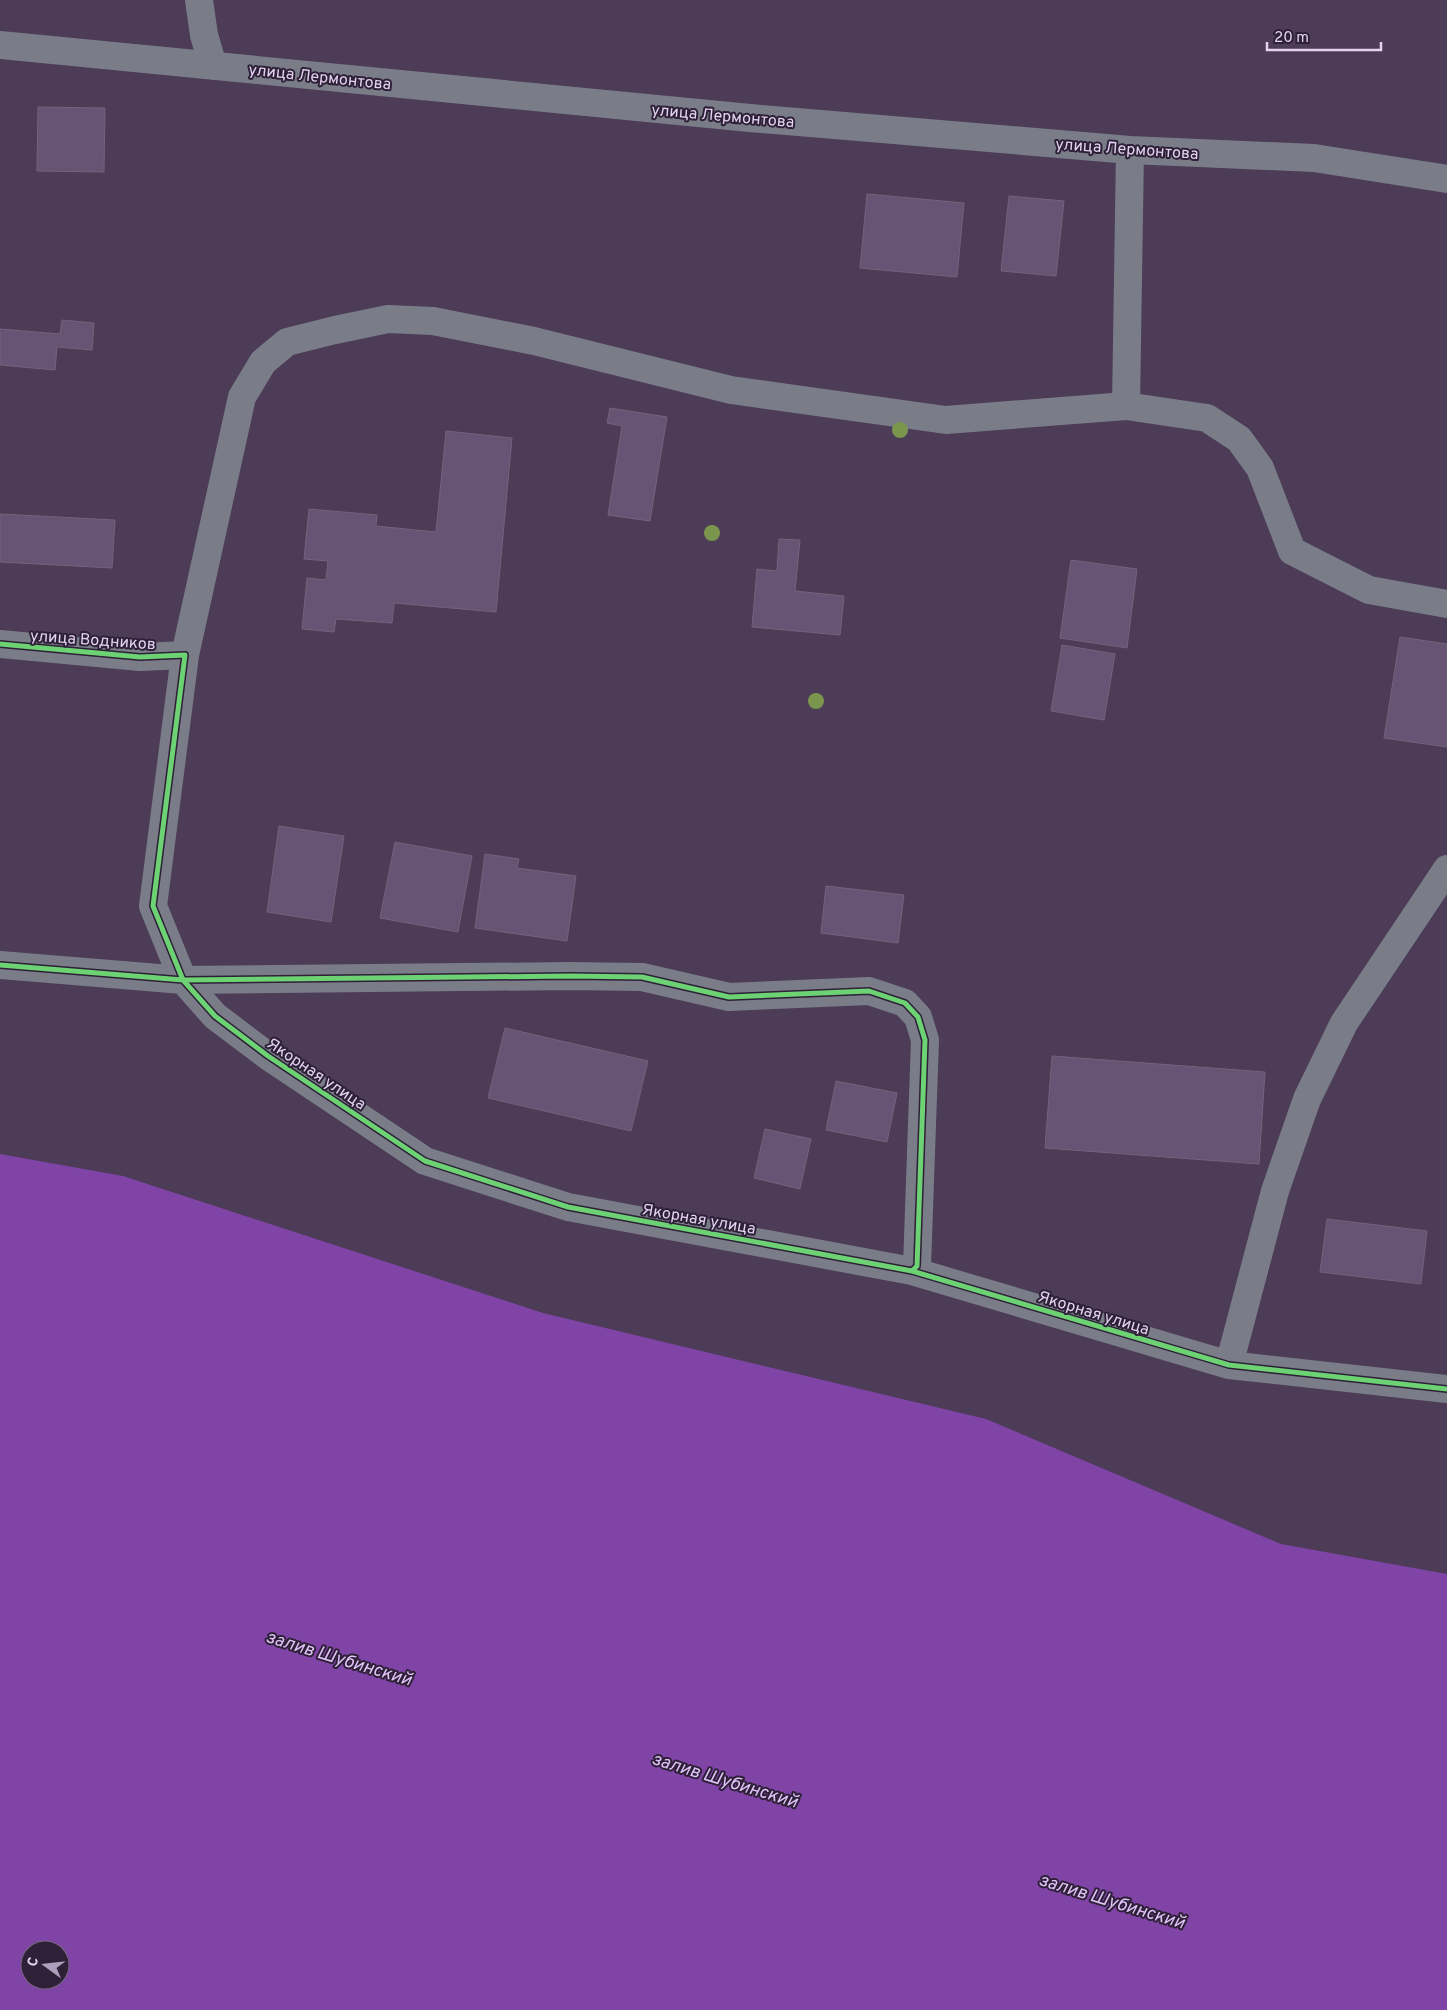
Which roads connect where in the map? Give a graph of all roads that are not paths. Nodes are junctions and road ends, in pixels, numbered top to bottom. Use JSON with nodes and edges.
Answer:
{"nodes":[{"id":1,"x":199,"y":0,"type":"edge"},
{"id":2,"x":0,"y":45,"type":"edge"},
{"id":3,"x":213,"y":66,"type":"junction"},
{"id":4,"x":1130,"y":150,"type":"junction"},
{"id":5,"x":1447,"y":179,"type":"edge"},
{"id":6,"x":1126,"y":406,"type":"junction"},
{"id":7,"x":1447,"y":604,"type":"edge"},
{"id":8,"x":0,"y":644,"type":"edge"},
{"id":9,"x":185,"y":655,"type":"junction"},
{"id":10,"x":1447,"y":869,"type":"edge"},
{"id":11,"x":0,"y":965,"type":"edge"},
{"id":12,"x":183,"y":980,"type":"junction"},
{"id":13,"x":912,"y":1271,"type":"junction"},
{"id":14,"x":1228,"y":1366,"type":"junction"},
{"id":15,"x":1447,"y":1389,"type":"edge"}],
"edges":[{"from":1,"to":3,"type":"street"},
{"from":2,"to":3,"type":"street","name":"улица Лермонтова"},
{"from":3,"to":4,"type":"street","name":"улица Лермонтова"},
{"from":4,"to":5,"type":"street","name":"улица Лермонтова"},
{"from":4,"to":6,"type":"street"},
{"from":6,"to":7,"type":"street","name":"Якорная улица"},
{"from":6,"to":9,"type":"street","name":"Якорная улица"},
{"from":8,"to":9,"type":"street","name":"улица Водников"},
{"from":9,"to":12,"type":"street","name":"Якорная улица"},
{"from":10,"to":14,"type":"street"},
{"from":11,"to":12,"type":"street"},
{"from":12,"to":13,"type":"street","name":"Якорная улица"},
{"from":12,"to":13,"type":"street"},
{"from":13,"to":14,"type":"street","name":"Якорная улица"},
{"from":14,"to":15,"type":"street","name":"Якорная улица"}]}
